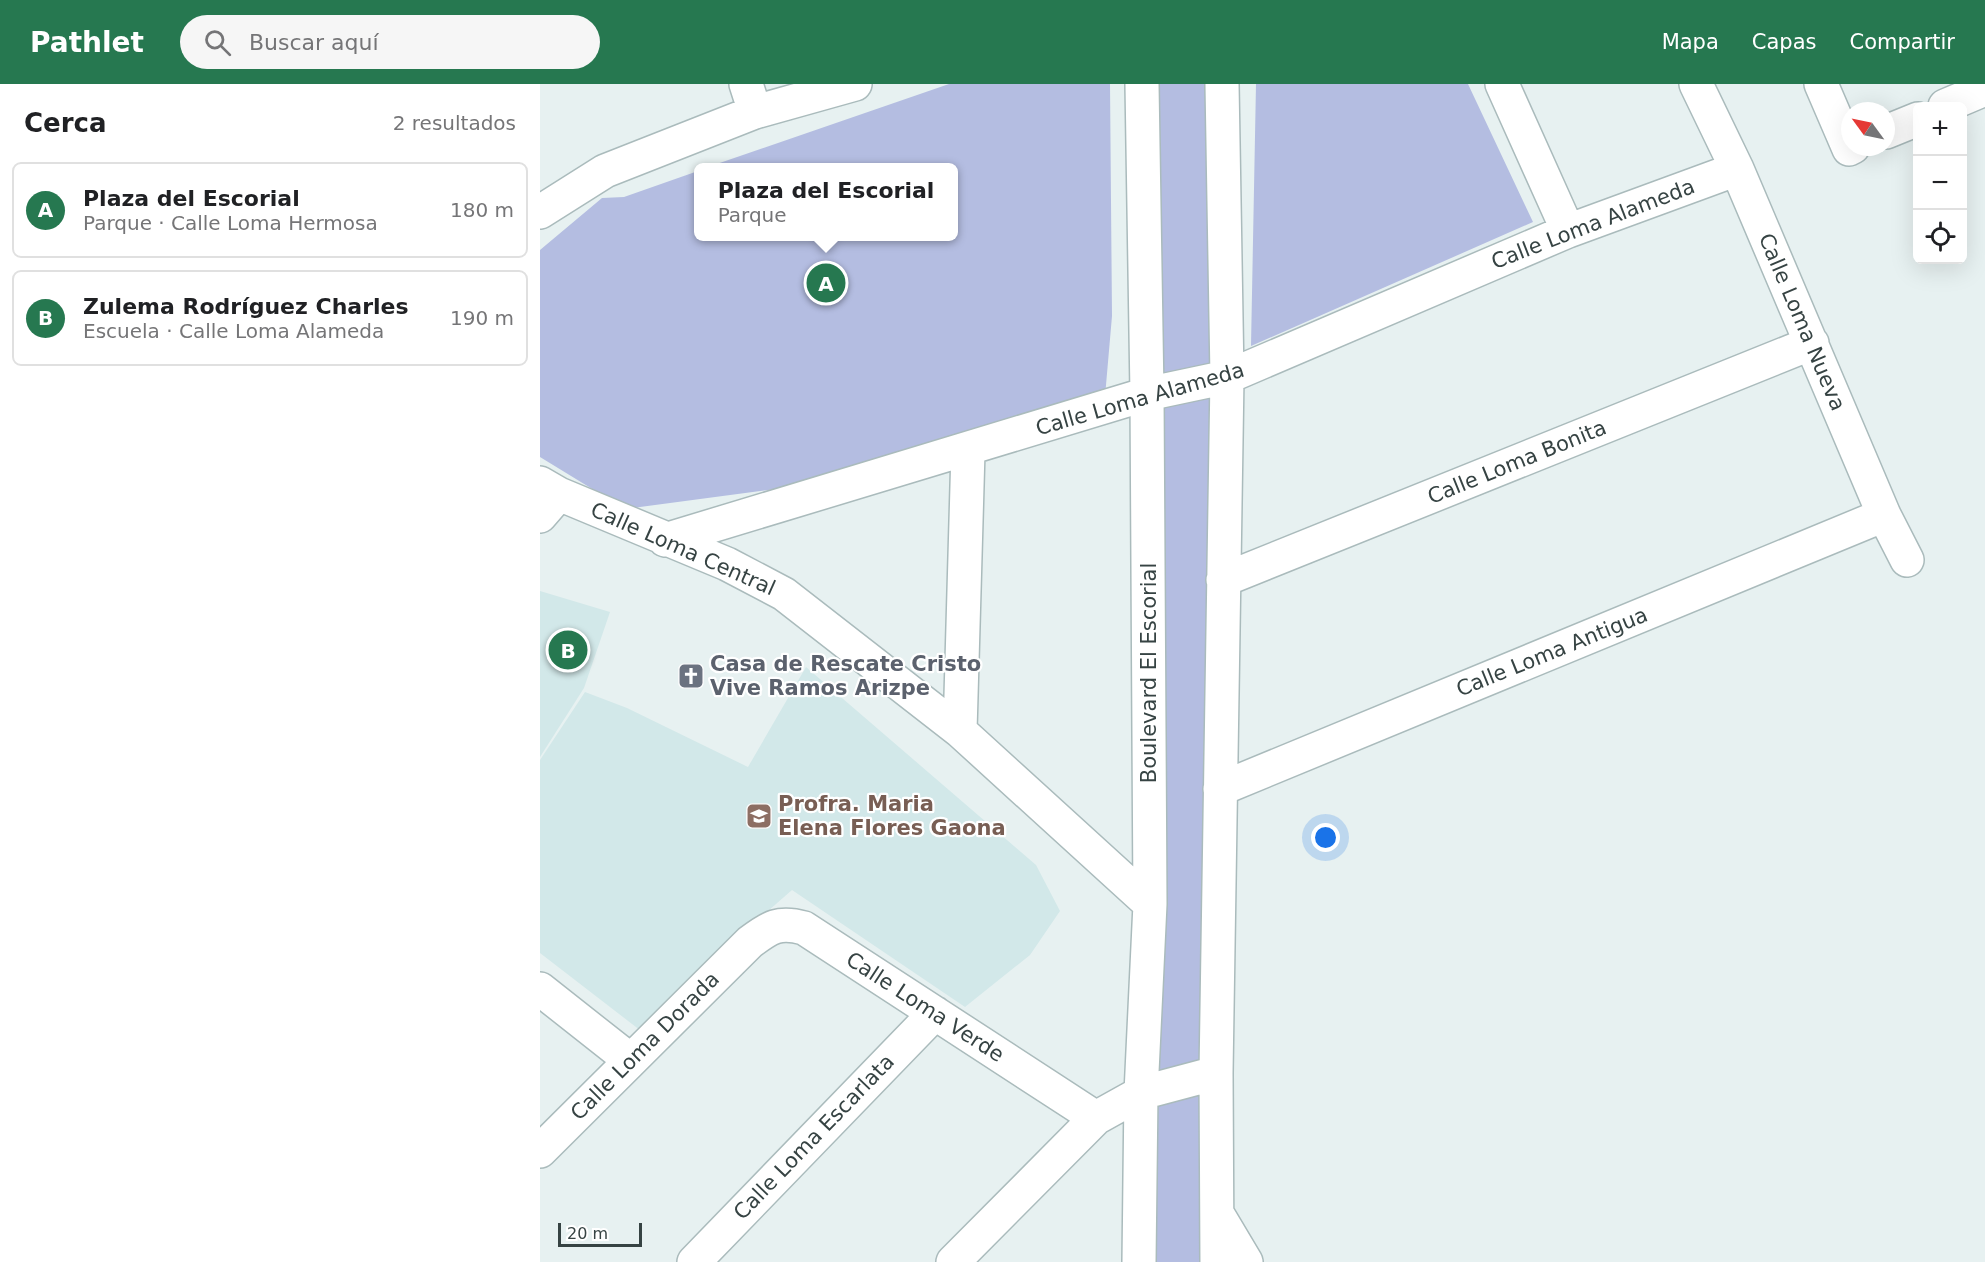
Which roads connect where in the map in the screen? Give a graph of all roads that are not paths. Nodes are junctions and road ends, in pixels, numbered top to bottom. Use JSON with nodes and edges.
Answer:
{"nodes":[{"id":1,"x":855,"y":84,"type":"edge"},
{"id":2,"x":1142,"y":84,"type":"edge"},
{"id":3,"x":1222,"y":84,"type":"edge"},
{"id":4,"x":1502,"y":84,"type":"edge"},
{"id":5,"x":1696,"y":84,"type":"edge"},
{"id":6,"x":1821,"y":84,"type":"edge"},
{"id":7,"x":1985,"y":89,"type":"edge"},
{"id":8,"x":751,"y":98,"type":"edge"},
{"id":9,"x":1954,"y":102,"type":"edge"},
{"id":10,"x":1913,"y":120,"type":"edge"},
{"id":11,"x":1895,"y":128,"type":"edge"},
{"id":12,"x":1841,"y":130,"type":"edge"},
{"id":13,"x":1737,"y":169,"type":"junction"},
{"id":14,"x":540,"y":212,"type":"edge"},
{"id":15,"x":1568,"y":231,"type":"junction"},
{"id":16,"x":1812,"y":343,"type":"junction"},
{"id":17,"x":1227,"y":377,"type":"junction"},
{"id":18,"x":1147,"y":394,"type":"junction"},
{"id":19,"x":968,"y":450,"type":"junction"},
{"id":20,"x":546,"y":498,"type":"edge"},
{"id":21,"x":1884,"y":515,"type":"junction"},
{"id":22,"x":665,"y":540,"type":"junction"},
{"id":23,"x":1907,"y":560,"type":"dead end"},
{"id":24,"x":1223,"y":580,"type":"junction"},
{"id":25,"x":960,"y":730,"type":"junction"},
{"id":26,"x":1220,"y":789,"type":"junction"},
{"id":27,"x":1150,"y":904,"type":"junction"},
{"id":28,"x":750,"y":942,"type":"joint"},
{"id":29,"x":540,"y":989,"type":"edge"},
{"id":30,"x":935,"y":1013,"type":"junction"},
{"id":31,"x":630,"y":1060,"type":"junction"},
{"id":32,"x":1216,"y":1073,"type":"junction"},
{"id":33,"x":1141,"y":1093,"type":"junction"},
{"id":34,"x":1096,"y":1118,"type":"junction"},
{"id":35,"x":540,"y":1151,"type":"edge"},
{"id":36,"x":1218,"y":1215,"type":"junction"},
{"id":37,"x":694,"y":1262,"type":"edge"},
{"id":38,"x":953,"y":1262,"type":"edge"},
{"id":39,"x":1139,"y":1262,"type":"edge"},
{"id":40,"x":1217,"y":1262,"type":"edge"},
{"id":41,"x":1246,"y":1262,"type":"edge"}],
"edges":[{"from":1,"to":8,"type":"street"},
{"from":2,"to":18,"type":"street","name":"Boulevard El Escorial"},
{"from":3,"to":17,"type":"street"},
{"from":4,"to":15,"type":"street"},
{"from":5,"to":13,"type":"street","name":"Calle Loma Nueva"},
{"from":6,"to":12,"type":"street"},
{"from":7,"to":9,"type":"street"},
{"from":8,"to":14,"type":"street"},
{"from":10,"to":11,"type":"street"},
{"from":13,"to":15,"type":"street","name":"Calle Loma Alameda"},
{"from":13,"to":16,"type":"street","name":"Calle Loma Nueva"},
{"from":15,"to":17,"type":"street","name":"Calle Loma Alameda"},
{"from":16,"to":21,"type":"street","name":"Calle Loma Nueva"},
{"from":16,"to":24,"type":"street","name":"Calle Loma Bonita"},
{"from":17,"to":18,"type":"street","name":"Calle Loma Alameda"},
{"from":17,"to":24,"type":"street"},
{"from":18,"to":19,"type":"street","name":"Calle Loma Alameda"},
{"from":18,"to":27,"type":"street","name":"Boulevard El Escorial"},
{"from":19,"to":22,"type":"street","name":"Calle Loma Alameda"},
{"from":19,"to":25,"type":"street"},
{"from":20,"to":22,"type":"street","name":"Calle Loma Central"},
{"from":21,"to":23,"type":"street","name":"Calle Loma Nueva"},
{"from":21,"to":26,"type":"street","name":"Calle Loma Antigua"},
{"from":22,"to":25,"type":"street","name":"Calle Loma Central"},
{"from":24,"to":26,"type":"street"},
{"from":25,"to":27,"type":"street","name":"Calle Loma Central"},
{"from":26,"to":32,"type":"street"},
{"from":27,"to":33,"type":"street","name":"Boulevard El Escorial"},
{"from":28,"to":30,"type":"street","name":"Calle Loma Verde"},
{"from":28,"to":31,"type":"street","name":"Calle Loma Dorada"},
{"from":29,"to":31,"type":"street"},
{"from":30,"to":34,"type":"street","name":"Calle Loma Verde"},
{"from":30,"to":37,"type":"street","name":"Calle Loma Escarlata"},
{"from":31,"to":35,"type":"street","name":"Calle Loma Dorada"},
{"from":32,"to":33,"type":"street"},
{"from":32,"to":36,"type":"street"},
{"from":33,"to":34,"type":"street"},
{"from":33,"to":39,"type":"street","name":"Boulevard El Escorial"},
{"from":34,"to":38,"type":"street"},
{"from":36,"to":40,"type":"street"},
{"from":36,"to":41,"type":"street"}]}
